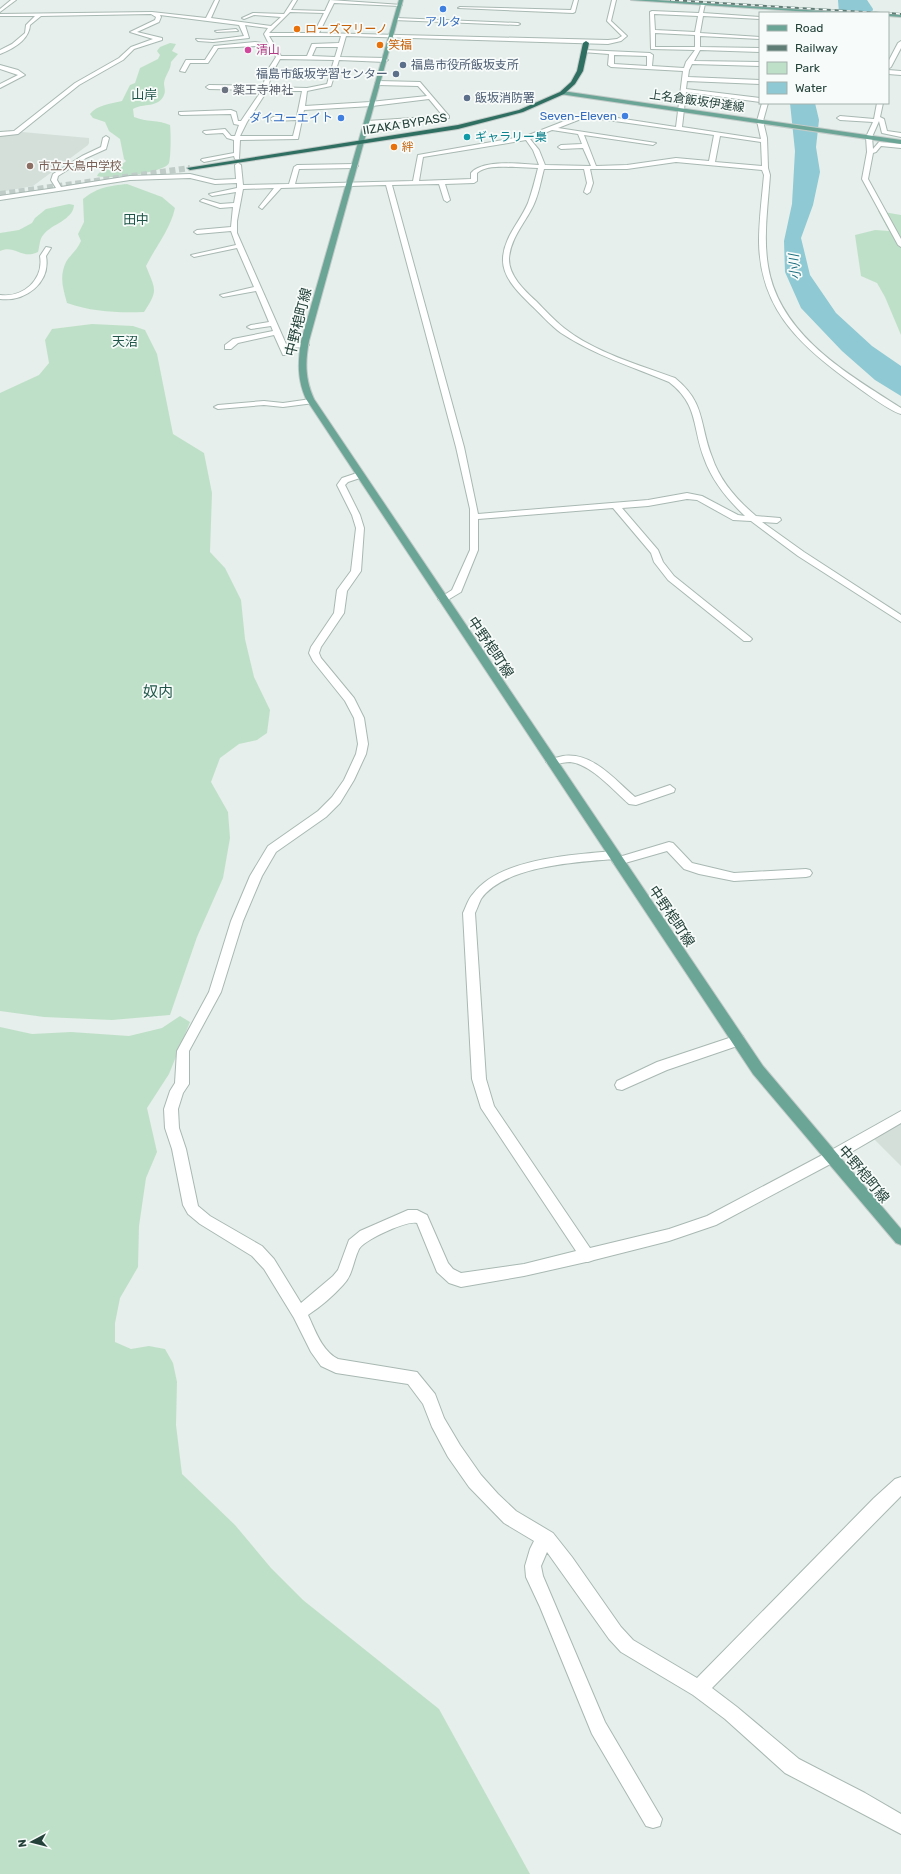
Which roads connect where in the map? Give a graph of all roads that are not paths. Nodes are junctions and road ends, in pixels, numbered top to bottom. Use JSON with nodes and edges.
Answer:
{"nodes":[{"id":1,"x":14,"y":0,"type":"edge"},
{"id":2,"x":217,"y":0,"type":"edge"},
{"id":3,"x":295,"y":0,"type":"edge"},
{"id":4,"x":576,"y":0,"type":"edge"},
{"id":5,"x":614,"y":0,"type":"edge"},
{"id":6,"x":633,"y":0,"type":"edge"},
{"id":7,"x":781,"y":0,"type":"edge"},
{"id":8,"x":794,"y":0,"type":"edge"},
{"id":9,"x":401,"y":2,"type":"edge"},
{"id":10,"x":703,"y":4,"type":"junction"},
{"id":11,"x":156,"y":7,"type":"dead end"},
{"id":12,"x":250,"y":9,"type":"dead end"},
{"id":13,"x":53,"y":10,"type":"dead end"},
{"id":14,"x":524,"y":10,"type":"junction"},
{"id":15,"x":0,"y":12,"type":"edge"},
{"id":16,"x":327,"y":12,"type":"junction"},
{"id":17,"x":800,"y":12,"type":"edge"},
{"id":18,"x":834,"y":12,"type":"edge"},
{"id":19,"x":152,"y":13,"type":"junction"},
{"id":20,"x":287,"y":13,"type":"junction"},
{"id":21,"x":42,"y":14,"type":"junction"},
{"id":22,"x":253,"y":14,"type":"junction"},
{"id":23,"x":0,"y":15,"type":"edge"},
{"id":24,"x":701,"y":15,"type":"junction"},
{"id":25,"x":889,"y":15,"type":"edge"},
{"id":26,"x":901,"y":16,"type":"edge"},
{"id":27,"x":735,"y":17,"type":"junction"},
{"id":28,"x":244,"y":18,"type":"dead end"},
{"id":29,"x":759,"y":18,"type":"edge"},
{"id":30,"x":208,"y":19,"type":"junction"},
{"id":31,"x":396,"y":19,"type":"junction"},
{"id":32,"x":454,"y":21,"type":"junction"},
{"id":33,"x":734,"y":23,"type":"dead end"},
{"id":34,"x":241,"y":25,"type":"junction"},
{"id":35,"x":271,"y":27,"type":"junction"},
{"id":36,"x":734,"y":29,"type":"dead end"},
{"id":37,"x":217,"y":31,"type":"dead end"},
{"id":38,"x":652,"y":31,"type":"junction"},
{"id":39,"x":515,"y":32,"type":"junction"},
{"id":40,"x":697,"y":33,"type":"junction"},
{"id":41,"x":266,"y":34,"type":"junction"},
{"id":42,"x":316,"y":34,"type":"junction"},
{"id":43,"x":344,"y":34,"type":"junction"},
{"id":44,"x":391,"y":35,"type":"junction"},
{"id":45,"x":734,"y":35,"type":"junction"},
{"id":46,"x":759,"y":38,"type":"edge"},
{"id":47,"x":198,"y":40,"type":"dead end"},
{"id":48,"x":586,"y":43,"type":"junction"},
{"id":49,"x":901,"y":44,"type":"edge"},
{"id":50,"x":342,"y":45,"type":"junction"},
{"id":51,"x":272,"y":46,"type":"junction"},
{"id":52,"x":698,"y":49,"type":"junction"},
{"id":53,"x":759,"y":50,"type":"edge"},
{"id":54,"x":0,"y":52,"type":"edge"},
{"id":55,"x":585,"y":52,"type":"junction"},
{"id":56,"x":612,"y":53,"type":"junction"},
{"id":57,"x":279,"y":57,"type":"junction"},
{"id":58,"x":309,"y":58,"type":"junction"},
{"id":59,"x":338,"y":59,"type":"junction"},
{"id":60,"x":385,"y":60,"type":"junction"},
{"id":61,"x":689,"y":62,"type":"junction"},
{"id":62,"x":759,"y":64,"type":"edge"},
{"id":63,"x":889,"y":65,"type":"edge"},
{"id":64,"x":0,"y":67,"type":"edge"},
{"id":65,"x":649,"y":68,"type":"junction"},
{"id":66,"x":686,"y":70,"type":"junction"},
{"id":67,"x":182,"y":71,"type":"dead end"},
{"id":68,"x":889,"y":72,"type":"edge"},
{"id":69,"x":901,"y":73,"type":"edge"},
{"id":70,"x":686,"y":79,"type":"junction"},
{"id":71,"x":759,"y":82,"type":"edge"},
{"id":72,"x":378,"y":83,"type":"junction"},
{"id":73,"x":0,"y":86,"type":"edge"},
{"id":74,"x":209,"y":87,"type":"dead end"},
{"id":75,"x":265,"y":89,"type":"junction"},
{"id":76,"x":305,"y":89,"type":"junction"},
{"id":77,"x":683,"y":90,"type":"junction"},
{"id":78,"x":562,"y":93,"type":"junction"},
{"id":79,"x":431,"y":97,"type":"junction"},
{"id":80,"x":759,"y":100,"type":"edge"},
{"id":81,"x":372,"y":103,"type":"junction"},
{"id":82,"x":765,"y":104,"type":"edge"},
{"id":83,"x":880,"y":104,"type":"edge"},
{"id":84,"x":302,"y":108,"type":"junction"},
{"id":85,"x":681,"y":110,"type":"junction"},
{"id":86,"x":181,"y":112,"type":"dead end"},
{"id":87,"x":300,"y":118,"type":"junction"},
{"id":88,"x":840,"y":118,"type":"dead end"},
{"id":89,"x":273,"y":119,"type":"dead end"},
{"id":90,"x":876,"y":120,"type":"junction"},
{"id":91,"x":760,"y":121,"type":"junction"},
{"id":92,"x":242,"y":123,"type":"junction"},
{"id":93,"x":367,"y":123,"type":"junction"},
{"id":94,"x":552,"y":129,"type":"junction"},
{"id":95,"x":679,"y":129,"type":"junction"},
{"id":96,"x":206,"y":132,"type":"dead end"},
{"id":97,"x":580,"y":133,"type":"junction"},
{"id":98,"x":0,"y":134,"type":"edge"},
{"id":99,"x":717,"y":134,"type":"junction"},
{"id":100,"x":901,"y":135,"type":"edge"},
{"id":101,"x":869,"y":137,"type":"junction"},
{"id":102,"x":106,"y":138,"type":"dead end"},
{"id":103,"x":238,"y":138,"type":"junction"},
{"id":104,"x":527,"y":138,"type":"junction"},
{"id":105,"x":764,"y":141,"type":"junction"},
{"id":106,"x":901,"y":142,"type":"edge"},
{"id":107,"x":361,"y":143,"type":"junction"},
{"id":108,"x":653,"y":144,"type":"junction"},
{"id":109,"x":479,"y":146,"type":"junction"},
{"id":110,"x":585,"y":146,"type":"junction"},
{"id":111,"x":901,"y":146,"type":"edge"},
{"id":112,"x":561,"y":147,"type":"dead end"},
{"id":113,"x":482,"y":152,"type":"dead end"},
{"id":114,"x":870,"y":152,"type":"junction"},
{"id":115,"x":485,"y":158,"type":"dead end"},
{"id":116,"x":237,"y":159,"type":"junction"},
{"id":117,"x":204,"y":160,"type":"dead end"},
{"id":118,"x":712,"y":163,"type":"junction"},
{"id":119,"x":355,"y":166,"type":"junction"},
{"id":120,"x":489,"y":166,"type":"junction"},
{"id":121,"x":542,"y":166,"type":"junction"},
{"id":122,"x":587,"y":167,"type":"junction"},
{"id":123,"x":594,"y":167,"type":"junction"},
{"id":124,"x":190,"y":168,"type":"tunnel mouth"},
{"id":125,"x":765,"y":168,"type":"junction"},
{"id":126,"x":442,"y":182,"type":"junction"},
{"id":127,"x":416,"y":183,"type":"junction"},
{"id":128,"x":390,"y":184,"type":"junction"},
{"id":129,"x":349,"y":185,"type":"junction"},
{"id":130,"x":240,"y":186,"type":"junction"},
{"id":131,"x":279,"y":186,"type":"junction"},
{"id":132,"x":291,"y":186,"type":"junction"},
{"id":133,"x":59,"y":188,"type":"junction"},
{"id":134,"x":587,"y":192,"type":"dead end"},
{"id":135,"x":212,"y":194,"type":"dead end"},
{"id":136,"x":0,"y":198,"type":"edge"},
{"id":137,"x":447,"y":200,"type":"dead end"},
{"id":138,"x":203,"y":201,"type":"dead end"},
{"id":139,"x":236,"y":205,"type":"junction"},
{"id":140,"x":262,"y":207,"type":"dead end"},
{"id":141,"x":234,"y":229,"type":"junction"},
{"id":142,"x":197,"y":232,"type":"dead end"},
{"id":143,"x":901,"y":245,"type":"edge"},
{"id":144,"x":239,"y":246,"type":"junction"},
{"id":145,"x":48,"y":248,"type":"dead end"},
{"id":146,"x":194,"y":255,"type":"dead end"},
{"id":147,"x":257,"y":289,"type":"junction"},
{"id":148,"x":223,"y":295,"type":"dead end"},
{"id":149,"x":0,"y":296,"type":"edge"},
{"id":150,"x":272,"y":324,"type":"junction"},
{"id":151,"x":251,"y":327,"type":"dead end"},
{"id":152,"x":276,"y":332,"type":"junction"},
{"id":153,"x":304,"y":345,"type":"junction"},
{"id":154,"x":228,"y":347,"type":"dead end"},
{"id":155,"x":311,"y":401,"type":"junction"},
{"id":156,"x":240,"y":405,"type":"junction"},
{"id":157,"x":218,"y":407,"type":"dead end"},
{"id":158,"x":901,"y":412,"type":"edge"},
{"id":159,"x":236,"y":413,"type":"dead end"},
{"id":160,"x":360,"y":475,"type":"junction"},
{"id":161,"x":616,"y":506,"type":"junction"},
{"id":162,"x":474,"y":517,"type":"junction"},
{"id":163,"x":752,"y":519,"type":"junction"},
{"id":164,"x":777,"y":520,"type":"dead end"},
{"id":165,"x":443,"y":599,"type":"junction"},
{"id":166,"x":901,"y":619,"type":"edge"},
{"id":167,"x":747,"y":639,"type":"dead end"},
{"id":168,"x":551,"y":762,"type":"junction"},
{"id":169,"x":670,"y":789,"type":"dead end"},
{"id":170,"x":616,"y":858,"type":"junction"},
{"id":171,"x":806,"y":873,"type":"dead end"},
{"id":172,"x":738,"y":1040,"type":"junction"},
{"id":173,"x":622,"y":1085,"type":"dead end"},
{"id":174,"x":901,"y":1116,"type":"edge"},
{"id":175,"x":831,"y":1157,"type":"junction"},
{"id":176,"x":901,"y":1239,"type":"edge"},
{"id":177,"x":588,"y":1256,"type":"junction"},
{"id":178,"x":299,"y":1313,"type":"junction"},
{"id":179,"x":901,"y":1485,"type":"edge"},
{"id":180,"x":547,"y":1539,"type":"junction"},
{"id":181,"x":699,"y":1689,"type":"junction"},
{"id":182,"x":653,"y":1819,"type":"dead end"},
{"id":183,"x":901,"y":1825,"type":"edge"}],
"edges":[{"from":1,"to":15,"type":"street"},
{"from":2,"to":30,"type":"street"},
{"from":3,"to":20,"type":"street"},
{"from":4,"to":14,"type":"street"},
{"from":5,"to":48,"type":"street"},
{"from":6,"to":10,"type":"main road"},
{"from":7,"to":8,"type":"street"},
{"from":9,"to":16,"type":"street"},
{"from":9,"to":31,"type":"main road","name":"中野梍町線"},
{"from":10,"to":17,"type":"main road"},
{"from":10,"to":24,"type":"street"},
{"from":11,"to":19,"type":"street"},
{"from":12,"to":22,"type":"street"},
{"from":13,"to":21,"type":"street"},
{"from":14,"to":32,"type":"street"},
{"from":14,"to":39,"type":"street"},
{"from":16,"to":20,"type":"street"},
{"from":16,"to":42,"type":"street"},
{"from":17,"to":18,"type":"main road"},
{"from":19,"to":21,"type":"street"},
{"from":19,"to":30,"type":"street"},
{"from":19,"to":98,"type":"street"},
{"from":20,"to":22,"type":"street"},
{"from":20,"to":35,"type":"street"},
{"from":21,"to":23,"type":"street"},
{"from":21,"to":54,"type":"street"},
{"from":22,"to":28,"type":"street"},
{"from":24,"to":27,"type":"street"},
{"from":24,"to":38,"type":"street"},
{"from":24,"to":40,"type":"street"},
{"from":25,"to":26,"type":"main road"},
{"from":27,"to":29,"type":"street"},
{"from":27,"to":33,"type":"street"},
{"from":30,"to":34,"type":"street"},
{"from":31,"to":32,"type":"street"},
{"from":31,"to":44,"type":"main road","name":"中野梍町線"},
{"from":32,"to":39,"type":"street"},
{"from":34,"to":35,"type":"street"},
{"from":34,"to":37,"type":"street"},
{"from":34,"to":47,"type":"street"},
{"from":35,"to":41,"type":"street"},
{"from":36,"to":45,"type":"street"},
{"from":38,"to":40,"type":"street"},
{"from":38,"to":52,"type":"street"},
{"from":39,"to":44,"type":"street"},
{"from":39,"to":48,"type":"street"},
{"from":40,"to":45,"type":"street"},
{"from":40,"to":52,"type":"street"},
{"from":41,"to":42,"type":"street"},
{"from":41,"to":51,"type":"street"},
{"from":42,"to":43,"type":"street"},
{"from":43,"to":44,"type":"street"},
{"from":43,"to":50,"type":"street"},
{"from":44,"to":60,"type":"main road","name":"中野梍町線"},
{"from":45,"to":46,"type":"street"},
{"from":48,"to":55,"type":"highway","name":"IIZAKA BYPASS"},
{"from":49,"to":63,"type":"street"},
{"from":50,"to":58,"type":"street"},
{"from":50,"to":59,"type":"street"},
{"from":51,"to":57,"type":"street"},
{"from":51,"to":67,"type":"street"},
{"from":52,"to":53,"type":"street"},
{"from":52,"to":61,"type":"street"},
{"from":55,"to":56,"type":"street"},
{"from":55,"to":78,"type":"highway","name":"IIZAKA BYPASS"},
{"from":56,"to":65,"type":"street"},
{"from":56,"to":65,"type":"street"},
{"from":57,"to":58,"type":"street"},
{"from":57,"to":75,"type":"street"},
{"from":58,"to":59,"type":"street"},
{"from":59,"to":60,"type":"street"},
{"from":59,"to":76,"type":"street"},
{"from":60,"to":72,"type":"main road","name":"中野梍町線"},
{"from":61,"to":62,"type":"street"},
{"from":61,"to":66,"type":"street"},
{"from":64,"to":73,"type":"street"},
{"from":65,"to":66,"type":"street"},
{"from":66,"to":70,"type":"street"},
{"from":68,"to":69,"type":"street"},
{"from":70,"to":71,"type":"street"},
{"from":70,"to":77,"type":"street"},
{"from":72,"to":79,"type":"street"},
{"from":72,"to":81,"type":"main road","name":"中野梍町線"},
{"from":74,"to":75,"type":"street"},
{"from":75,"to":76,"type":"street"},
{"from":75,"to":92,"type":"street"},
{"from":76,"to":84,"type":"street"},
{"from":77,"to":80,"type":"street"},
{"from":77,"to":85,"type":"street"},
{"from":78,"to":85,"type":"main road","name":"上名倉飯坂伊達線"},
{"from":78,"to":107,"type":"highway","name":"IIZAKA BYPASS"},
{"from":79,"to":81,"type":"street"},
{"from":79,"to":93,"type":"street"},
{"from":81,"to":84,"type":"street"},
{"from":81,"to":93,"type":"main road","name":"中野梍町線"},
{"from":82,"to":91,"type":"street"},
{"from":83,"to":90,"type":"street"},
{"from":84,"to":87,"type":"street"},
{"from":85,"to":91,"type":"main road","name":"上名倉飯坂伊達線"},
{"from":85,"to":95,"type":"street"},
{"from":86,"to":92,"type":"street"},
{"from":87,"to":89,"type":"street"},
{"from":87,"to":103,"type":"street"},
{"from":88,"to":90,"type":"street"},
{"from":90,"to":100,"type":"street"},
{"from":90,"to":101,"type":"street"},
{"from":91,"to":101,"type":"main road","name":"上名倉飯坂伊達線"},
{"from":91,"to":105,"type":"street"},
{"from":92,"to":103,"type":"street"},
{"from":93,"to":107,"type":"main road","name":"中野梍町線"},
{"from":94,"to":97,"type":"street"},
{"from":94,"to":104,"type":"street"},
{"from":94,"to":108,"type":"street"},
{"from":95,"to":99,"type":"street"},
{"from":95,"to":108,"type":"street"},
{"from":96,"to":103,"type":"street"},
{"from":97,"to":108,"type":"street"},
{"from":97,"to":110,"type":"street"},
{"from":99,"to":105,"type":"street"},
{"from":99,"to":118,"type":"street"},
{"from":101,"to":106,"type":"main road","name":"上名倉飯坂伊達線"},
{"from":101,"to":114,"type":"street"},
{"from":102,"to":133,"type":"street"},
{"from":103,"to":116,"type":"street"},
{"from":104,"to":109,"type":"street"},
{"from":104,"to":121,"type":"street"},
{"from":105,"to":125,"type":"street"},
{"from":107,"to":119,"type":"main road","name":"中野梍町線"},
{"from":107,"to":124,"type":"highway","name":"IIZAKA BYPASS"},
{"from":108,"to":118,"type":"street"},
{"from":108,"to":123,"type":"street"},
{"from":109,"to":113,"type":"street"},
{"from":109,"to":127,"type":"street"},
{"from":110,"to":112,"type":"street"},
{"from":110,"to":123,"type":"street"},
{"from":111,"to":114,"type":"street"},
{"from":114,"to":143,"type":"street"},
{"from":115,"to":120,"type":"street"},
{"from":116,"to":117,"type":"street"},
{"from":116,"to":130,"type":"street"},
{"from":118,"to":125,"type":"street"},
{"from":119,"to":129,"type":"main road","name":"中野梍町線"},
{"from":119,"to":132,"type":"street"},
{"from":120,"to":121,"type":"street"},
{"from":120,"to":126,"type":"street"},
{"from":121,"to":122,"type":"street"},
{"from":121,"to":163,"type":"street"},
{"from":122,"to":123,"type":"street"},
{"from":122,"to":134,"type":"street"},
{"from":125,"to":158,"type":"street"},
{"from":126,"to":127,"type":"street"},
{"from":126,"to":137,"type":"street"},
{"from":127,"to":128,"type":"street"},
{"from":128,"to":129,"type":"street"},
{"from":128,"to":162,"type":"street"},
{"from":129,"to":132,"type":"street"},
{"from":129,"to":153,"type":"main road","name":"中野梍町線"},
{"from":130,"to":131,"type":"street"},
{"from":130,"to":133,"type":"street"},
{"from":130,"to":135,"type":"street"},
{"from":130,"to":139,"type":"street"},
{"from":131,"to":132,"type":"street"},
{"from":131,"to":140,"type":"street"},
{"from":133,"to":136,"type":"street"},
{"from":138,"to":139,"type":"street"},
{"from":139,"to":141,"type":"street"},
{"from":141,"to":142,"type":"street"},
{"from":141,"to":144,"type":"street"},
{"from":144,"to":146,"type":"street"},
{"from":144,"to":147,"type":"street"},
{"from":145,"to":149,"type":"street"},
{"from":147,"to":148,"type":"street"},
{"from":147,"to":150,"type":"street"},
{"from":150,"to":151,"type":"street"},
{"from":150,"to":152,"type":"street"},
{"from":152,"to":153,"type":"street"},
{"from":152,"to":154,"type":"street"},
{"from":153,"to":155,"type":"main road","name":"中野梍町線"},
{"from":155,"to":156,"type":"street"},
{"from":155,"to":160,"type":"main road","name":"中野梍町線"},
{"from":156,"to":157,"type":"street"},
{"from":156,"to":159,"type":"street"},
{"from":160,"to":165,"type":"main road","name":"中野梍町線"},
{"from":160,"to":178,"type":"street"},
{"from":161,"to":162,"type":"street"},
{"from":161,"to":163,"type":"street"},
{"from":161,"to":167,"type":"street"},
{"from":162,"to":165,"type":"street"},
{"from":163,"to":164,"type":"street"},
{"from":163,"to":166,"type":"street"},
{"from":165,"to":168,"type":"main road","name":"中野梍町線"},
{"from":168,"to":169,"type":"street"},
{"from":168,"to":170,"type":"main road","name":"中野梍町線"},
{"from":170,"to":171,"type":"street"},
{"from":170,"to":172,"type":"main road","name":"中野梍町線"},
{"from":170,"to":177,"type":"street"},
{"from":172,"to":173,"type":"street"},
{"from":172,"to":175,"type":"main road","name":"中野梍町線"},
{"from":174,"to":175,"type":"street"},
{"from":175,"to":176,"type":"main road","name":"中野梍町線"},
{"from":175,"to":177,"type":"street"},
{"from":177,"to":178,"type":"street"},
{"from":178,"to":180,"type":"street"},
{"from":179,"to":181,"type":"street"},
{"from":180,"to":181,"type":"street"},
{"from":180,"to":182,"type":"street"},
{"from":181,"to":183,"type":"street"}]}
